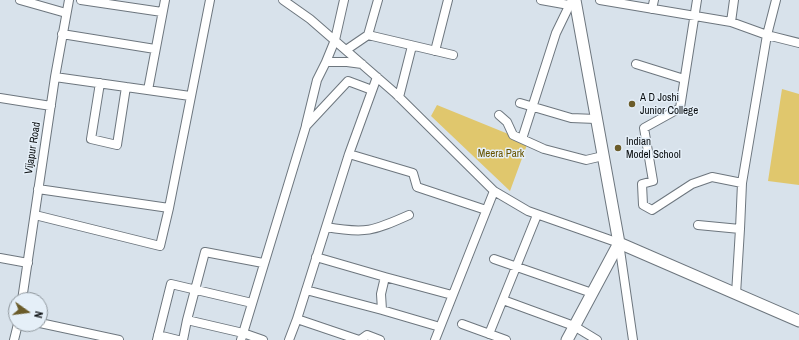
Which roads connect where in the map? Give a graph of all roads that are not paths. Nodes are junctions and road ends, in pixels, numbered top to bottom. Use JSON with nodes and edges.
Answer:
{"nodes":[{"id":1,"x":20,"y":0,"type":"edge"},
{"id":2,"x":69,"y":0,"type":"edge"},
{"id":3,"x":81,"y":0,"type":"edge"},
{"id":4,"x":165,"y":0,"type":"edge"},
{"id":5,"x":210,"y":0,"type":"edge"},
{"id":6,"x":283,"y":0,"type":"edge"},
{"id":7,"x":344,"y":0,"type":"edge"},
{"id":8,"x":378,"y":0,"type":"edge"},
{"id":9,"x":448,"y":0,"type":"edge"},
{"id":10,"x":541,"y":0,"type":"edge"},
{"id":11,"x":601,"y":0,"type":"edge"},
{"id":12,"x":654,"y":0,"type":"edge"},
{"id":13,"x":697,"y":0,"type":"edge"},
{"id":14,"x":734,"y":0,"type":"edge"},
{"id":15,"x":776,"y":0,"type":"edge"},
{"id":16,"x":572,"y":2,"type":"edge"},
{"id":17,"x":652,"y":9,"type":"junction"},
{"id":18,"x":162,"y":12,"type":"junction"},
{"id":19,"x":66,"y":13,"type":"junction"},
{"id":20,"x":694,"y":16,"type":"junction"},
{"id":21,"x":731,"y":22,"type":"junction"},
{"id":22,"x":62,"y":34,"type":"junction"},
{"id":23,"x":368,"y":35,"type":"junction"},
{"id":24,"x":767,"y":35,"type":"junction"},
{"id":25,"x":335,"y":40,"type":"junction"},
{"id":26,"x":799,"y":43,"type":"edge"},
{"id":27,"x":412,"y":46,"type":"junction"},
{"id":28,"x":156,"y":49,"type":"junction"},
{"id":29,"x":346,"y":50,"type":"junction"},
{"id":30,"x":435,"y":51,"type":"junction"},
{"id":31,"x":452,"y":55,"type":"dead end"},
{"id":32,"x":326,"y":62,"type":"junction"},
{"id":33,"x":636,"y":64,"type":"dead end"},
{"id":34,"x":363,"y":65,"type":"junction"},
{"id":35,"x":55,"y":77,"type":"junction"},
{"id":36,"x":377,"y":77,"type":"junction"},
{"id":37,"x":684,"y":79,"type":"junction"},
{"id":38,"x":100,"y":83,"type":"junction"},
{"id":39,"x":126,"y":87,"type":"junction"},
{"id":40,"x":148,"y":90,"type":"junction"},
{"id":41,"x":372,"y":90,"type":"junction"},
{"id":42,"x":190,"y":96,"type":"junction"},
{"id":43,"x":399,"y":97,"type":"junction"},
{"id":44,"x":0,"y":98,"type":"edge"},
{"id":45,"x":520,"y":103,"type":"dead end"},
{"id":46,"x":51,"y":106,"type":"junction"},
{"id":47,"x":532,"y":106,"type":"junction"},
{"id":48,"x":499,"y":116,"type":"dead end"},
{"id":49,"x":596,"y":119,"type":"junction"},
{"id":50,"x":306,"y":126,"type":"junction"},
{"id":51,"x":522,"y":139,"type":"junction"},
{"id":52,"x":349,"y":154,"type":"junction"},
{"id":53,"x":603,"y":156,"type":"junction"},
{"id":54,"x":742,"y":183,"type":"junction"},
{"id":55,"x":38,"y":189,"type":"junction"},
{"id":56,"x":494,"y":192,"type":"junction"},
{"id":57,"x":170,"y":208,"type":"junction"},
{"id":58,"x":486,"y":210,"type":"junction"},
{"id":59,"x":35,"y":215,"type":"junction"},
{"id":60,"x":409,"y":215,"type":"dead end"},
{"id":61,"x":537,"y":215,"type":"junction"},
{"id":62,"x":698,"y":225,"type":"dead end"},
{"id":63,"x":326,"y":227,"type":"junction"},
{"id":64,"x":740,"y":229,"type":"junction"},
{"id":65,"x":619,"y":243,"type":"junction"},
{"id":66,"x":316,"y":257,"type":"junction"},
{"id":67,"x":0,"y":258,"type":"edge"},
{"id":68,"x":494,"y":259,"type":"dead end"},
{"id":69,"x":28,"y":263,"type":"junction"},
{"id":70,"x":263,"y":263,"type":"junction"},
{"id":71,"x":516,"y":267,"type":"junction"},
{"id":72,"x":385,"y":277,"type":"junction"},
{"id":73,"x":195,"y":289,"type":"junction"},
{"id":74,"x":306,"y":290,"type":"junction"},
{"id":75,"x":23,"y":292,"type":"edge"},
{"id":76,"x":592,"y":293,"type":"junction"},
{"id":77,"x":736,"y":294,"type":"junction"},
{"id":78,"x":452,"y":295,"type":"junction"},
{"id":79,"x":503,"y":300,"type":"junction"},
{"id":80,"x":252,"y":303,"type":"junction"},
{"id":81,"x":382,"y":310,"type":"junction"},
{"id":82,"x":297,"y":319,"type":"junction"},
{"id":83,"x":187,"y":320,"type":"junction"},
{"id":84,"x":799,"y":321,"type":"edge"},
{"id":85,"x":462,"y":324,"type":"dead end"},
{"id":86,"x":48,"y":325,"type":"edge"},
{"id":87,"x":440,"y":326,"type":"junction"},
{"id":88,"x":574,"y":326,"type":"junction"},
{"id":89,"x":489,"y":334,"type":"junction"},
{"id":90,"x":242,"y":336,"type":"edge"},
{"id":91,"x":157,"y":337,"type":"edge"},
{"id":92,"x":92,"y":338,"type":"edge"},
{"id":93,"x":118,"y":340,"type":"edge"},
{"id":94,"x":178,"y":340,"type":"edge"},
{"id":95,"x":183,"y":340,"type":"edge"},
{"id":96,"x":263,"y":340,"type":"edge"},
{"id":97,"x":289,"y":340,"type":"edge"},
{"id":98,"x":359,"y":340,"type":"edge"},
{"id":99,"x":380,"y":340,"type":"edge"},
{"id":100,"x":435,"y":340,"type":"edge"},
{"id":101,"x":506,"y":340,"type":"edge"},
{"id":102,"x":567,"y":340,"type":"edge"},
{"id":103,"x":597,"y":340,"type":"edge"},
{"id":104,"x":632,"y":340,"type":"edge"}],
"edges":[{"from":1,"to":19,"type":"street"},
{"from":2,"to":19,"type":"street","name":"Vijapur Road"},
{"from":3,"to":18,"type":"street"},
{"from":4,"to":18,"type":"street"},
{"from":5,"to":42,"type":"street"},
{"from":6,"to":25,"type":"street"},
{"from":7,"to":25,"type":"street"},
{"from":8,"to":23,"type":"street"},
{"from":9,"to":30,"type":"street"},
{"from":10,"to":16,"type":"street"},
{"from":11,"to":17,"type":"street"},
{"from":12,"to":17,"type":"street"},
{"from":13,"to":20,"type":"street"},
{"from":14,"to":21,"type":"street"},
{"from":15,"to":24,"type":"street"},
{"from":16,"to":47,"type":"street"},
{"from":16,"to":49,"type":"street"},
{"from":17,"to":20,"type":"street"},
{"from":18,"to":28,"type":"street"},
{"from":19,"to":22,"type":"street","name":"Vijapur Road"},
{"from":20,"to":21,"type":"street"},
{"from":20,"to":37,"type":"street"},
{"from":21,"to":24,"type":"street"},
{"from":22,"to":28,"type":"street"},
{"from":22,"to":35,"type":"street","name":"Vijapur Road"},
{"from":23,"to":27,"type":"street"},
{"from":23,"to":29,"type":"street"},
{"from":24,"to":26,"type":"street"},
{"from":24,"to":54,"type":"street"},
{"from":25,"to":29,"type":"street"},
{"from":25,"to":32,"type":"street"},
{"from":27,"to":30,"type":"street"},
{"from":27,"to":43,"type":"street"},
{"from":28,"to":40,"type":"street"},
{"from":29,"to":34,"type":"street"},
{"from":30,"to":31,"type":"street"},
{"from":32,"to":34,"type":"street"},
{"from":32,"to":50,"type":"street"},
{"from":33,"to":37,"type":"street"},
{"from":34,"to":36,"type":"street"},
{"from":35,"to":38,"type":"street"},
{"from":35,"to":46,"type":"street","name":"Vijapur Road"},
{"from":36,"to":41,"type":"street"},
{"from":36,"to":43,"type":"street"},
{"from":37,"to":54,"type":"street"},
{"from":38,"to":39,"type":"street"},
{"from":38,"to":39,"type":"street"},
{"from":39,"to":40,"type":"street"},
{"from":40,"to":42,"type":"street"},
{"from":41,"to":50,"type":"street"},
{"from":41,"to":52,"type":"street"},
{"from":42,"to":57,"type":"street"},
{"from":43,"to":56,"type":"street"},
{"from":44,"to":46,"type":"street"},
{"from":45,"to":47,"type":"street"},
{"from":46,"to":55,"type":"street","name":"Vijapur Road"},
{"from":47,"to":49,"type":"street"},
{"from":47,"to":51,"type":"street"},
{"from":48,"to":51,"type":"street"},
{"from":49,"to":53,"type":"street"},
{"from":50,"to":70,"type":"street"},
{"from":51,"to":53,"type":"street"},
{"from":52,"to":58,"type":"street"},
{"from":52,"to":63,"type":"street"},
{"from":53,"to":65,"type":"street"},
{"from":54,"to":64,"type":"street"},
{"from":55,"to":57,"type":"street"},
{"from":55,"to":59,"type":"street","name":"Vijapur Road"},
{"from":56,"to":58,"type":"street"},
{"from":56,"to":61,"type":"street"},
{"from":57,"to":59,"type":"street"},
{"from":58,"to":78,"type":"street"},
{"from":59,"to":69,"type":"street","name":"Vijapur Road"},
{"from":60,"to":63,"type":"street"},
{"from":61,"to":65,"type":"street"},
{"from":61,"to":71,"type":"street"},
{"from":62,"to":64,"type":"street"},
{"from":63,"to":66,"type":"street"},
{"from":64,"to":77,"type":"street"},
{"from":65,"to":76,"type":"street"},
{"from":65,"to":77,"type":"street"},
{"from":65,"to":104,"type":"street"},
{"from":66,"to":72,"type":"street"},
{"from":66,"to":74,"type":"street"},
{"from":67,"to":69,"type":"street"},
{"from":68,"to":71,"type":"street"},
{"from":69,"to":75,"type":"street","name":"Vijapur Road"},
{"from":70,"to":73,"type":"street"},
{"from":70,"to":80,"type":"street"},
{"from":71,"to":76,"type":"street"},
{"from":71,"to":79,"type":"street"},
{"from":72,"to":78,"type":"street"},
{"from":72,"to":81,"type":"street"},
{"from":73,"to":80,"type":"street"},
{"from":73,"to":83,"type":"street"},
{"from":73,"to":91,"type":"street"},
{"from":74,"to":81,"type":"street"},
{"from":74,"to":82,"type":"street"},
{"from":76,"to":88,"type":"street"},
{"from":77,"to":84,"type":"street"},
{"from":78,"to":87,"type":"street"},
{"from":79,"to":88,"type":"street"},
{"from":79,"to":89,"type":"street"},
{"from":80,"to":90,"type":"street"},
{"from":81,"to":87,"type":"street"},
{"from":82,"to":97,"type":"street"},
{"from":82,"to":98,"type":"street"},
{"from":83,"to":90,"type":"street"},
{"from":83,"to":95,"type":"street"},
{"from":85,"to":89,"type":"street"},
{"from":86,"to":92,"type":"street"},
{"from":87,"to":100,"type":"street"},
{"from":88,"to":102,"type":"street"},
{"from":88,"to":103,"type":"street"},
{"from":89,"to":101,"type":"street"},
{"from":90,"to":96,"type":"street"},
{"from":91,"to":94,"type":"street"},
{"from":92,"to":93,"type":"street"},
{"from":98,"to":99,"type":"street"}]}
